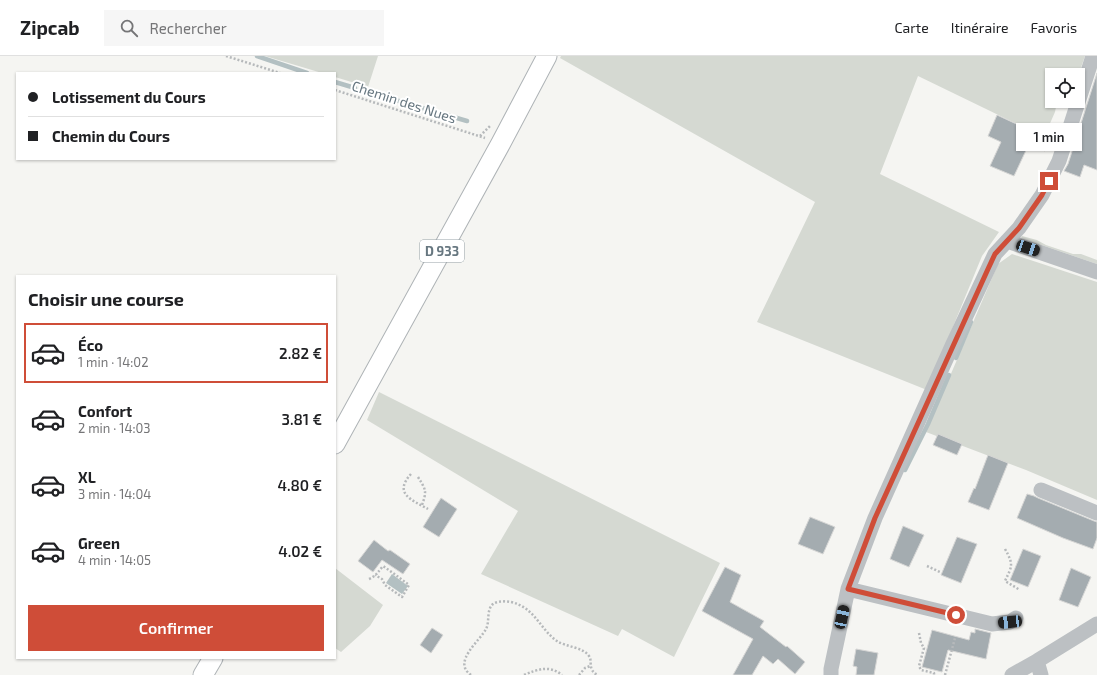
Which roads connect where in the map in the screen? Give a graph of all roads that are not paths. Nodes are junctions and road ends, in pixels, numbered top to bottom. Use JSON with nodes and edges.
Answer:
{"nodes":[{"id":1,"x":547,"y":56,"type":"edge"},
{"id":2,"x":1093,"y":56,"type":"edge"},
{"id":3,"x":1007,"y":241,"type":"junction"},
{"id":4,"x":1097,"y":272,"type":"edge"},
{"id":5,"x":336,"y":442,"type":"edge"},
{"id":6,"x":1041,"y":490,"type":"dead end"},
{"id":7,"x":1097,"y":513,"type":"edge"},
{"id":8,"x":848,"y":589,"type":"junction"},
{"id":9,"x":1016,"y":618,"type":"dead end"},
{"id":10,"x":1097,"y":624,"type":"edge"},
{"id":11,"x":212,"y":659,"type":"edge"},
{"id":12,"x":1039,"y":668,"type":"edge"},
{"id":13,"x":203,"y":675,"type":"edge"},
{"id":14,"x":831,"y":675,"type":"edge"},
{"id":15,"x":1012,"y":675,"type":"edge"}],
"edges":[{"from":1,"to":5,"type":"main road","number":"D 933"},
{"from":2,"to":3,"type":"street"},
{"from":3,"to":4,"type":"street"},
{"from":3,"to":8,"type":"street"},
{"from":6,"to":7,"type":"street"},
{"from":8,"to":9,"type":"street"},
{"from":8,"to":14,"type":"street"},
{"from":10,"to":12,"type":"street"},
{"from":11,"to":13,"type":"main road"},
{"from":12,"to":15,"type":"street"}]}
